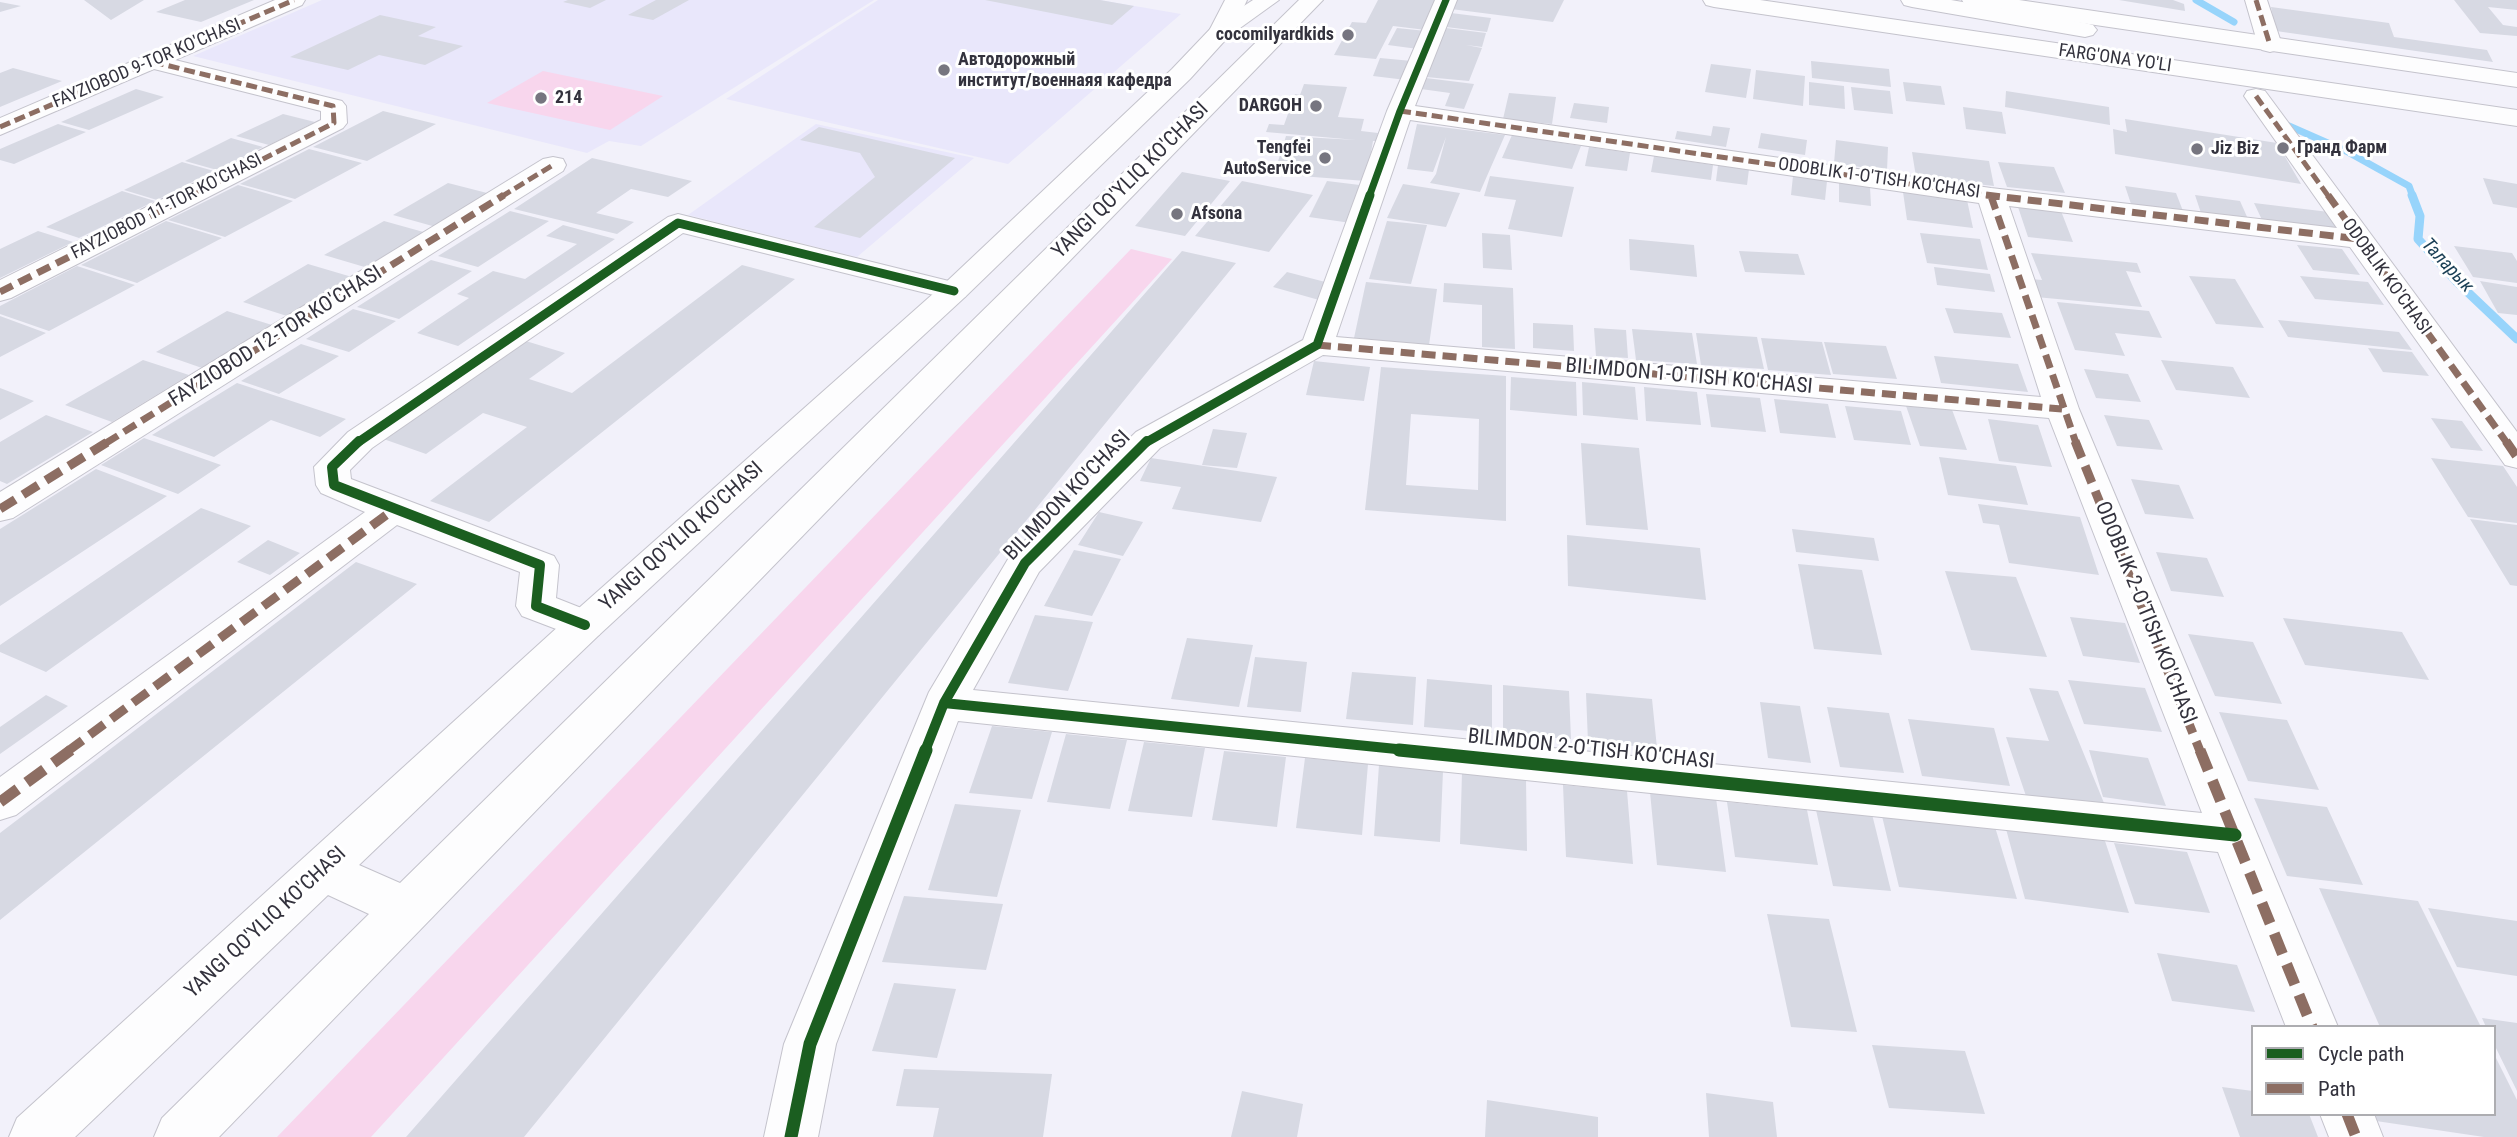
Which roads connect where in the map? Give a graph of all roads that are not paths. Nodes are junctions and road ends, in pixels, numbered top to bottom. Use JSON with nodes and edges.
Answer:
{"nodes":[{"id":1,"x":294,"y":0,"type":"edge"},
{"id":2,"x":1268,"y":0,"type":"edge"},
{"id":3,"x":1312,"y":0,"type":"edge"},
{"id":4,"x":1446,"y":0,"type":"edge"},
{"id":5,"x":1714,"y":0,"type":"edge"},
{"id":6,"x":1846,"y":0,"type":"edge"},
{"id":7,"x":1912,"y":0,"type":"edge"},
{"id":8,"x":1973,"y":0,"type":"edge"},
{"id":9,"x":2256,"y":0,"type":"edge"},
{"id":10,"x":1237,"y":3,"type":"edge"},
{"id":11,"x":1862,"y":23,"type":"junction"},
{"id":12,"x":1221,"y":31,"type":"junction"},
{"id":13,"x":2270,"y":44,"type":"junction"},
{"id":14,"x":2197,"y":51,"type":"junction"},
{"id":15,"x":153,"y":62,"type":"junction"},
{"id":16,"x":2517,"y":80,"type":"edge"},
{"id":17,"x":2256,"y":96,"type":"junction"},
{"id":18,"x":2517,"y":98,"type":"edge"},
{"id":19,"x":1400,"y":111,"type":"junction"},
{"id":20,"x":2517,"y":118,"type":"edge"},
{"id":21,"x":0,"y":127,"type":"edge"},
{"id":22,"x":2517,"y":136,"type":"edge"},
{"id":23,"x":553,"y":165,"type":"dead end"},
{"id":24,"x":1990,"y":195,"type":"junction"},
{"id":25,"x":2359,"y":239,"type":"junction"},
{"id":26,"x":954,"y":291,"type":"junction"},
{"id":27,"x":0,"y":292,"type":"edge"},
{"id":28,"x":1317,"y":345,"type":"junction"},
{"id":29,"x":2062,"y":409,"type":"junction"},
{"id":30,"x":2517,"y":457,"type":"edge"},
{"id":31,"x":0,"y":509,"type":"edge"},
{"id":32,"x":393,"y":510,"type":"junction"},
{"id":33,"x":585,"y":625,"type":"junction"},
{"id":34,"x":944,"y":703,"type":"junction"},
{"id":35,"x":0,"y":802,"type":"edge"},
{"id":36,"x":2235,"y":835,"type":"junction"},
{"id":37,"x":322,"y":870,"type":"junction"},
{"id":38,"x":407,"y":908,"type":"junction"},
{"id":39,"x":2311,"y":1025,"type":"edge"},
{"id":40,"x":2348,"y":1116,"type":"edge"},
{"id":41,"x":37,"y":1137,"type":"edge"},
{"id":42,"x":181,"y":1137,"type":"edge"},
{"id":43,"x":791,"y":1137,"type":"edge"},
{"id":44,"x":2356,"y":1137,"type":"edge"}],
"edges":[{"from":1,"to":15,"type":"street","name":"FAYZIOBOD 9-TOR KO'CHASI"},
{"from":2,"to":12,"type":"street","name":"YANGI QO'YLIQ KO'CHASI"},
{"from":3,"to":38,"type":"street","name":"YANGI QO'YLIQ KO'CHASI"},
{"from":4,"to":19,"type":"street"},
{"from":5,"to":11,"type":"street","name":"FARG'ONA YO'LI"},
{"from":6,"to":14,"type":"street","name":"FARG'ONA YO'LI"},
{"from":7,"to":14,"type":"street"},
{"from":8,"to":13,"type":"street","name":"FARG'ONA YO'LI"},
{"from":9,"to":13,"type":"street"},
{"from":10,"to":12,"type":"street"},
{"from":11,"to":17,"type":"street"},
{"from":11,"to":20,"type":"street","name":"FARG'ONA YO'LI"},
{"from":12,"to":26,"type":"street","name":"YANGI QO'YLIQ KO'CHASI"},
{"from":13,"to":16,"type":"street","name":"FARG'ONA YO'LI"},
{"from":14,"to":18,"type":"street","name":"FARG'ONA YO'LI"},
{"from":15,"to":21,"type":"street","name":"FAYZIOBOD 9-TOR KO'CHASI"},
{"from":15,"to":27,"type":"street","name":"FAYZIOBOD 11-TOR KO'CHASI"},
{"from":17,"to":22,"type":"street"},
{"from":17,"to":25,"type":"street","name":"ODOBLIK KO'CHASI"},
{"from":19,"to":24,"type":"street","name":"ODOBLIK 1-O'TISH KO'CHASI"},
{"from":19,"to":28,"type":"street"},
{"from":23,"to":31,"type":"street","name":"FAYZIOBOD 12-TOR KO'CHASI"},
{"from":24,"to":25,"type":"street","name":"ODOBLIK 1-O'TISH KO'CHASI"},
{"from":24,"to":29,"type":"street","name":"ODOBLIK 2-O'TISH KO'CHASI"},
{"from":25,"to":30,"type":"street","name":"ODOBLIK KO'CHASI"},
{"from":26,"to":32,"type":"street"},
{"from":26,"to":33,"type":"street","name":"YANGI QO'YLIQ KO'CHASI"},
{"from":28,"to":29,"type":"street","name":"BILIMDON 1-O'TISH KO'CHASI"},
{"from":28,"to":34,"type":"street","name":"BILIMDON KO'CHASI"},
{"from":29,"to":36,"type":"street","name":"ODOBLIK 2-O'TISH KO'CHASI"},
{"from":32,"to":33,"type":"street"},
{"from":32,"to":35,"type":"street"},
{"from":33,"to":37,"type":"street","name":"YANGI QO'YLIQ KO'CHASI"},
{"from":34,"to":36,"type":"street","name":"BILIMDON 2-O'TISH KO'CHASI"},
{"from":34,"to":43,"type":"street","name":"BILIMDON KO'CHASI"},
{"from":36,"to":39,"type":"street","name":"ODOBLIK 2-O'TISH KO'CHASI"},
{"from":37,"to":38,"type":"street"},
{"from":37,"to":41,"type":"street","name":"YANGI QO'YLIQ KO'CHASI"},
{"from":38,"to":42,"type":"street","name":"YANGI QO'YLIQ KO'CHASI"},
{"from":40,"to":44,"type":"street"}]}
